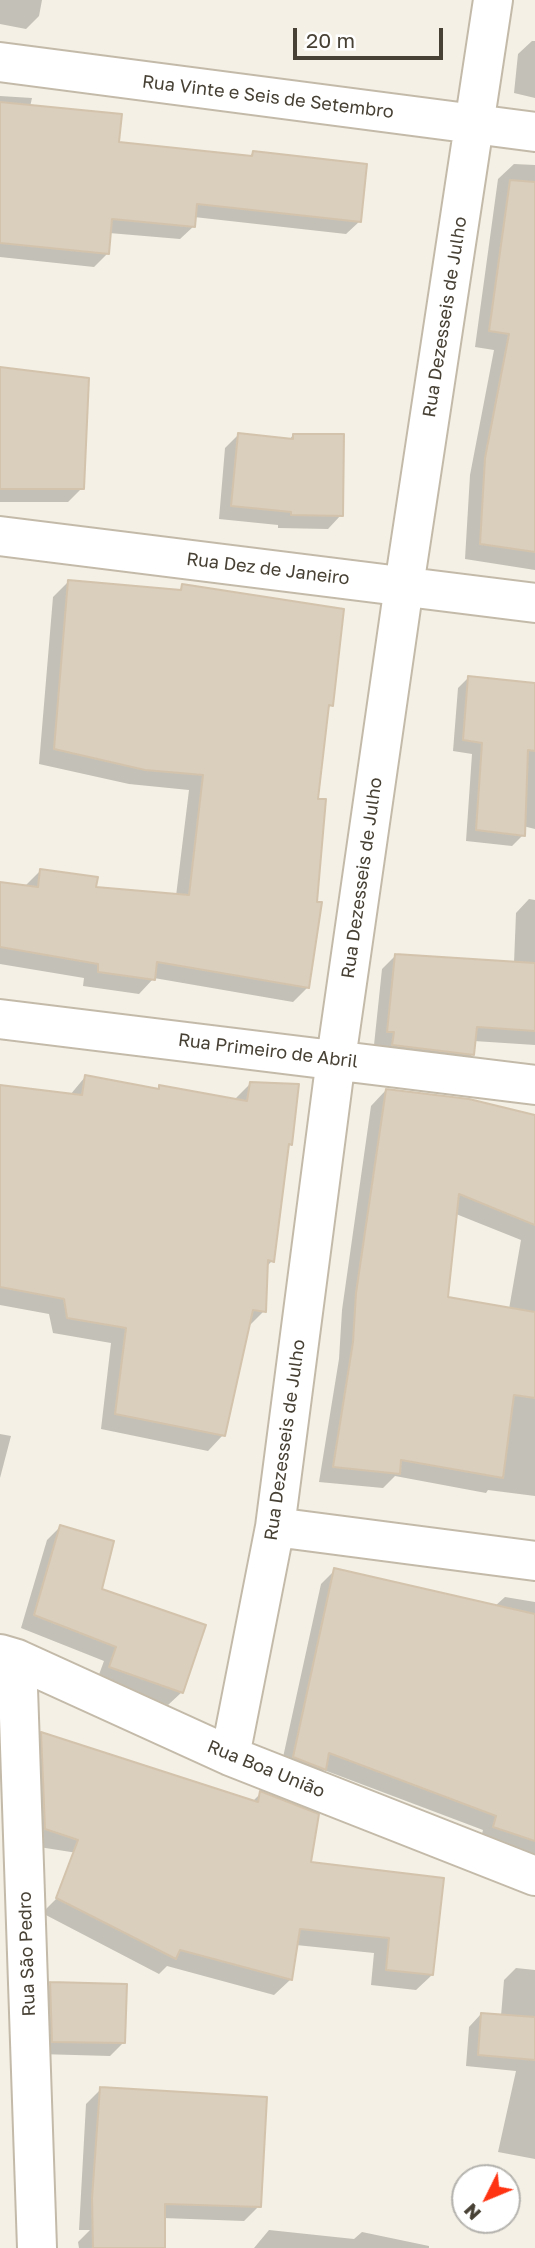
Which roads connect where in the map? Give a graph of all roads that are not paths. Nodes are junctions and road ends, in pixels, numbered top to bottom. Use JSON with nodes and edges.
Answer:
{"nodes":[{"id":1,"x":493,"y":0,"type":"edge"},
{"id":2,"x":0,"y":62,"type":"edge"},
{"id":3,"x":475,"y":124,"type":"junction"},
{"id":4,"x":535,"y":132,"type":"edge"},
{"id":5,"x":0,"y":536,"type":"edge"},
{"id":6,"x":404,"y":586,"type":"junction"},
{"id":7,"x":535,"y":603,"type":"edge"},
{"id":8,"x":0,"y":1019,"type":"edge"},
{"id":9,"x":336,"y":1059,"type":"junction"},
{"id":10,"x":535,"y":1084,"type":"edge"},
{"id":11,"x":275,"y":1527,"type":"junction"},
{"id":12,"x":535,"y":1561,"type":"edge"},
{"id":13,"x":9,"y":1657,"type":"edge"},
{"id":14,"x":230,"y":1756,"type":"junction"},
{"id":15,"x":535,"y":1876,"type":"edge"},
{"id":16,"x":37,"y":2248,"type":"edge"}],
"edges":[{"from":1,"to":3,"type":"street","name":"Rua Dezesseis de Julho"},
{"from":2,"to":3,"type":"street","name":"Rua Vinte e Seis de Setembro"},
{"from":3,"to":4,"type":"street","name":"Rua Vinte e Seis de Setembro"},
{"from":3,"to":6,"type":"street","name":"Rua Dezesseis de Julho"},
{"from":5,"to":6,"type":"street","name":"Rua Dez de Janeiro"},
{"from":6,"to":7,"type":"street","name":"Rua Dez de Janeiro"},
{"from":6,"to":9,"type":"street","name":"Rua Dezesseis de Julho"},
{"from":8,"to":9,"type":"street","name":"Rua Primeiro de Abril"},
{"from":9,"to":10,"type":"street","name":"Rua Primeiro de Abril"},
{"from":9,"to":11,"type":"street","name":"Rua Dezesseis de Julho"},
{"from":11,"to":12,"type":"street"},
{"from":11,"to":14,"type":"street","name":"Rua Dezesseis de Julho"},
{"from":13,"to":14,"type":"street","name":"Rua Boa União"},
{"from":13,"to":16,"type":"street","name":"Rua São Pedro"},
{"from":14,"to":15,"type":"street","name":"Rua Boa União"}]}
